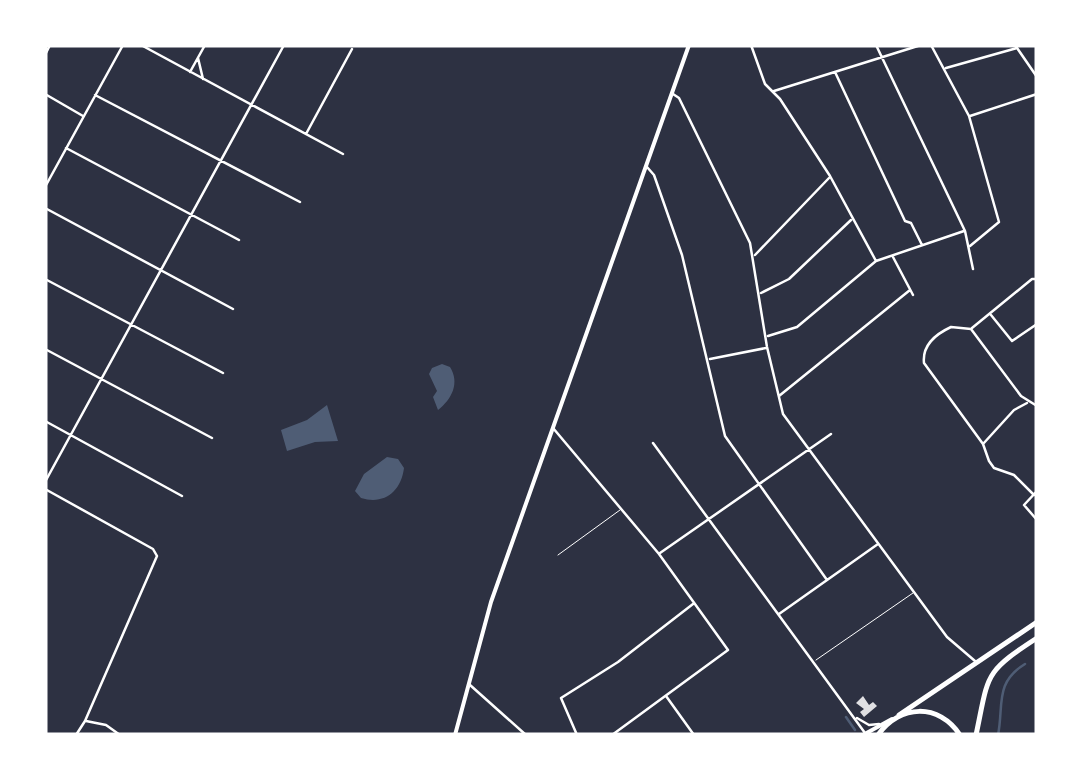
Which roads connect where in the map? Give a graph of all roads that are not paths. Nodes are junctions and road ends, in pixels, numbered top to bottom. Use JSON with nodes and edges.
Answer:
{"nodes":[{"id":1,"x":50,"y":45,"type":"edge"},
{"id":2,"x":122,"y":45,"type":"edge"},
{"id":3,"x":141,"y":45,"type":"edge"},
{"id":4,"x":205,"y":45,"type":"edge"},
{"id":5,"x":284,"y":45,"type":"edge"},
{"id":6,"x":689,"y":45,"type":"edge"},
{"id":7,"x":751,"y":45,"type":"edge"},
{"id":8,"x":876,"y":45,"type":"edge"},
{"id":9,"x":920,"y":45,"type":"edge"},
{"id":10,"x":931,"y":45,"type":"edge"},
{"id":11,"x":1016,"y":46,"type":"edge"},
{"id":12,"x":352,"y":49,"type":"dead end"},
{"id":13,"x":45,"y":55,"type":"edge"},
{"id":14,"x":882,"y":57,"type":"junction"},
{"id":15,"x":198,"y":58,"type":"junction"},
{"id":16,"x":944,"y":68,"type":"junction"},
{"id":17,"x":835,"y":72,"type":"junction"},
{"id":18,"x":190,"y":73,"type":"junction"},
{"id":19,"x":1037,"y":77,"type":"edge"},
{"id":20,"x":204,"y":80,"type":"junction"},
{"id":21,"x":772,"y":92,"type":"junction"},
{"id":22,"x":45,"y":94,"type":"edge"},
{"id":23,"x":671,"y":94,"type":"junction"},
{"id":24,"x":1037,"y":94,"type":"edge"},
{"id":25,"x":95,"y":95,"type":"junction"},
{"id":26,"x":251,"y":106,"type":"junction"},
{"id":27,"x":84,"y":116,"type":"junction"},
{"id":28,"x":969,"y":116,"type":"junction"},
{"id":29,"x":305,"y":135,"type":"junction"},
{"id":30,"x":66,"y":148,"type":"junction"},
{"id":31,"x":343,"y":154,"type":"dead end"},
{"id":32,"x":221,"y":161,"type":"junction"},
{"id":33,"x":645,"y":165,"type":"junction"},
{"id":34,"x":830,"y":176,"type":"junction"},
{"id":35,"x":45,"y":187,"type":"edge"},
{"id":36,"x":300,"y":202,"type":"dead end"},
{"id":37,"x":45,"y":208,"type":"edge"},
{"id":38,"x":191,"y":214,"type":"junction"},
{"id":39,"x":852,"y":219,"type":"junction"},
{"id":40,"x":965,"y":231,"type":"junction"},
{"id":41,"x":240,"y":240,"type":"dead end"},
{"id":42,"x":922,"y":246,"type":"junction"},
{"id":43,"x":969,"y":246,"type":"junction"},
{"id":44,"x":754,"y":256,"type":"junction"},
{"id":45,"x":892,"y":256,"type":"junction"},
{"id":46,"x":876,"y":261,"type":"junction"},
{"id":47,"x":973,"y":269,"type":"dead end"},
{"id":48,"x":160,"y":271,"type":"junction"},
{"id":49,"x":45,"y":278,"type":"edge"},
{"id":50,"x":1037,"y":279,"type":"edge"},
{"id":51,"x":910,"y":290,"type":"junction"},
{"id":52,"x":760,"y":294,"type":"junction"},
{"id":53,"x":913,"y":295,"type":"dead end"},
{"id":54,"x":233,"y":309,"type":"dead end"},
{"id":55,"x":990,"y":313,"type":"junction"},
{"id":56,"x":1037,"y":324,"type":"edge"},
{"id":57,"x":132,"y":325,"type":"junction"},
{"id":58,"x":971,"y":330,"type":"junction"},
{"id":59,"x":766,"y":336,"type":"junction"},
{"id":60,"x":767,"y":347,"type":"junction"},
{"id":61,"x":45,"y":350,"type":"edge"},
{"id":62,"x":708,"y":359,"type":"junction"},
{"id":63,"x":223,"y":373,"type":"dead end"},
{"id":64,"x":101,"y":380,"type":"junction"},
{"id":65,"x":778,"y":397,"type":"junction"},
{"id":66,"x":1029,"y":402,"type":"junction"},
{"id":67,"x":1037,"y":406,"type":"edge"},
{"id":68,"x":45,"y":420,"type":"edge"},
{"id":69,"x":552,"y":427,"type":"junction"},
{"id":70,"x":71,"y":434,"type":"junction"},
{"id":71,"x":832,"y":434,"type":"dead end"},
{"id":72,"x":212,"y":438,"type":"dead end"},
{"id":73,"x":653,"y":443,"type":"dead end"},
{"id":74,"x":983,"y":444,"type":"junction"},
{"id":75,"x":808,"y":449,"type":"junction"},
{"id":76,"x":45,"y":482,"type":"edge"},
{"id":77,"x":758,"y":484,"type":"junction"},
{"id":78,"x":45,"y":489,"type":"edge"},
{"id":79,"x":1035,"y":493,"type":"edge"},
{"id":80,"x":182,"y":496,"type":"dead end"},
{"id":81,"x":622,"y":510,"type":"junction"},
{"id":82,"x":709,"y":518,"type":"junction"},
{"id":83,"x":1037,"y":520,"type":"edge"},
{"id":84,"x":878,"y":544,"type":"junction"},
{"id":85,"x":659,"y":554,"type":"junction"},
{"id":86,"x":558,"y":555,"type":"dead end"},
{"id":87,"x":827,"y":580,"type":"junction"},
{"id":88,"x":914,"y":592,"type":"junction"},
{"id":89,"x":695,"y":602,"type":"junction"},
{"id":90,"x":778,"y":615,"type":"junction"},
{"id":91,"x":1037,"y":622,"type":"edge"},
{"id":92,"x":1037,"y":638,"type":"edge"},
{"id":93,"x":813,"y":662,"type":"junction"},
{"id":94,"x":976,"y":662,"type":"junction"},
{"id":95,"x":468,"y":684,"type":"junction"},
{"id":96,"x":666,"y":696,"type":"junction"},
{"id":97,"x":896,"y":717,"type":"junction"},
{"id":98,"x":856,"y":718,"type":"junction"},
{"id":99,"x":85,"y":721,"type":"junction"},
{"id":100,"x":879,"y":724,"type":"junction"},
{"id":101,"x":865,"y":734,"type":"edge"},
{"id":102,"x":76,"y":735,"type":"edge"},
{"id":103,"x":120,"y":735,"type":"edge"},
{"id":104,"x":454,"y":735,"type":"edge"},
{"id":105,"x":526,"y":735,"type":"edge"},
{"id":106,"x":577,"y":735,"type":"edge"},
{"id":107,"x":612,"y":735,"type":"edge"},
{"id":108,"x":694,"y":735,"type":"edge"},
{"id":109,"x":878,"y":735,"type":"edge"},
{"id":110,"x":960,"y":735,"type":"edge"},
{"id":111,"x":976,"y":735,"type":"edge"}],
"edges":[{"from":1,"to":13,"type":"street"},
{"from":2,"to":25,"type":"street"},
{"from":3,"to":18,"type":"street"},
{"from":4,"to":15,"type":"street"},
{"from":5,"to":26,"type":"street"},
{"from":6,"to":23,"type":"main road"},
{"from":7,"to":21,"type":"street"},
{"from":8,"to":14,"type":"street"},
{"from":9,"to":14,"type":"street"},
{"from":10,"to":16,"type":"street"},
{"from":11,"to":16,"type":"street"},
{"from":11,"to":19,"type":"street"},
{"from":12,"to":29,"type":"street"},
{"from":14,"to":17,"type":"street"},
{"from":14,"to":40,"type":"street"},
{"from":15,"to":18,"type":"street"},
{"from":15,"to":20,"type":"street"},
{"from":16,"to":28,"type":"street"},
{"from":17,"to":21,"type":"street"},
{"from":17,"to":42,"type":"street"},
{"from":18,"to":20,"type":"street"},
{"from":20,"to":26,"type":"street"},
{"from":21,"to":34,"type":"street"},
{"from":22,"to":27,"type":"street"},
{"from":23,"to":33,"type":"main road"},
{"from":23,"to":44,"type":"street"},
{"from":24,"to":28,"type":"street"},
{"from":25,"to":27,"type":"street"},
{"from":25,"to":32,"type":"street"},
{"from":26,"to":29,"type":"street"},
{"from":26,"to":32,"type":"street"},
{"from":27,"to":30,"type":"street"},
{"from":28,"to":43,"type":"street"},
{"from":29,"to":31,"type":"street"},
{"from":30,"to":35,"type":"street"},
{"from":30,"to":38,"type":"street"},
{"from":32,"to":36,"type":"street"},
{"from":32,"to":38,"type":"street"},
{"from":33,"to":62,"type":"street"},
{"from":33,"to":69,"type":"main road"},
{"from":34,"to":39,"type":"street"},
{"from":34,"to":44,"type":"street"},
{"from":37,"to":48,"type":"street"},
{"from":38,"to":41,"type":"street"},
{"from":38,"to":48,"type":"street"},
{"from":39,"to":46,"type":"street"},
{"from":39,"to":52,"type":"street"},
{"from":40,"to":42,"type":"street"},
{"from":40,"to":43,"type":"street"},
{"from":42,"to":45,"type":"street"},
{"from":43,"to":47,"type":"street"},
{"from":44,"to":52,"type":"street"},
{"from":45,"to":46,"type":"street"},
{"from":45,"to":51,"type":"street"},
{"from":46,"to":59,"type":"street"},
{"from":48,"to":54,"type":"street"},
{"from":48,"to":57,"type":"street"},
{"from":49,"to":57,"type":"street"},
{"from":50,"to":55,"type":"street"},
{"from":51,"to":53,"type":"street"},
{"from":51,"to":65,"type":"street"},
{"from":52,"to":59,"type":"street"},
{"from":55,"to":56,"type":"street"},
{"from":55,"to":58,"type":"street"},
{"from":57,"to":63,"type":"street"},
{"from":57,"to":64,"type":"street"},
{"from":58,"to":66,"type":"street"},
{"from":58,"to":74,"type":"street"},
{"from":59,"to":60,"type":"street"},
{"from":60,"to":62,"type":"street"},
{"from":60,"to":65,"type":"street"},
{"from":61,"to":64,"type":"street"},
{"from":62,"to":77,"type":"street"},
{"from":64,"to":70,"type":"street"},
{"from":64,"to":72,"type":"street"},
{"from":65,"to":75,"type":"street"},
{"from":66,"to":67,"type":"street"},
{"from":66,"to":74,"type":"street"},
{"from":68,"to":70,"type":"street"},
{"from":69,"to":81,"type":"street"},
{"from":69,"to":95,"type":"main road"},
{"from":70,"to":76,"type":"street"},
{"from":70,"to":80,"type":"street"},
{"from":71,"to":75,"type":"street"},
{"from":73,"to":82,"type":"street"},
{"from":74,"to":79,"type":"street"},
{"from":75,"to":77,"type":"street"},
{"from":75,"to":84,"type":"street"},
{"from":77,"to":82,"type":"street"},
{"from":77,"to":87,"type":"street"},
{"from":78,"to":99,"type":"street"},
{"from":79,"to":83,"type":"street"},
{"from":81,"to":85,"type":"street"},
{"from":81,"to":86,"type":"lane"},
{"from":82,"to":85,"type":"street"},
{"from":82,"to":90,"type":"street"},
{"from":84,"to":87,"type":"street"},
{"from":84,"to":88,"type":"street"},
{"from":85,"to":89,"type":"street"},
{"from":87,"to":90,"type":"street"},
{"from":88,"to":93,"type":"lane"},
{"from":88,"to":94,"type":"street"},
{"from":89,"to":96,"type":"street"},
{"from":89,"to":106,"type":"street"},
{"from":90,"to":93,"type":"street"},
{"from":91,"to":94,"type":"highway"},
{"from":92,"to":111,"type":"highway"},
{"from":93,"to":98,"type":"street"},
{"from":94,"to":97,"type":"highway"},
{"from":95,"to":104,"type":"main road"},
{"from":95,"to":105,"type":"street"},
{"from":96,"to":107,"type":"street"},
{"from":96,"to":108,"type":"street"},
{"from":97,"to":100,"type":"main road"},
{"from":97,"to":109,"type":"highway"},
{"from":97,"to":110,"type":"highway"},
{"from":98,"to":100,"type":"street"},
{"from":98,"to":101,"type":"street"},
{"from":99,"to":102,"type":"street"},
{"from":99,"to":103,"type":"street"},
{"from":100,"to":101,"type":"main road"}]}
